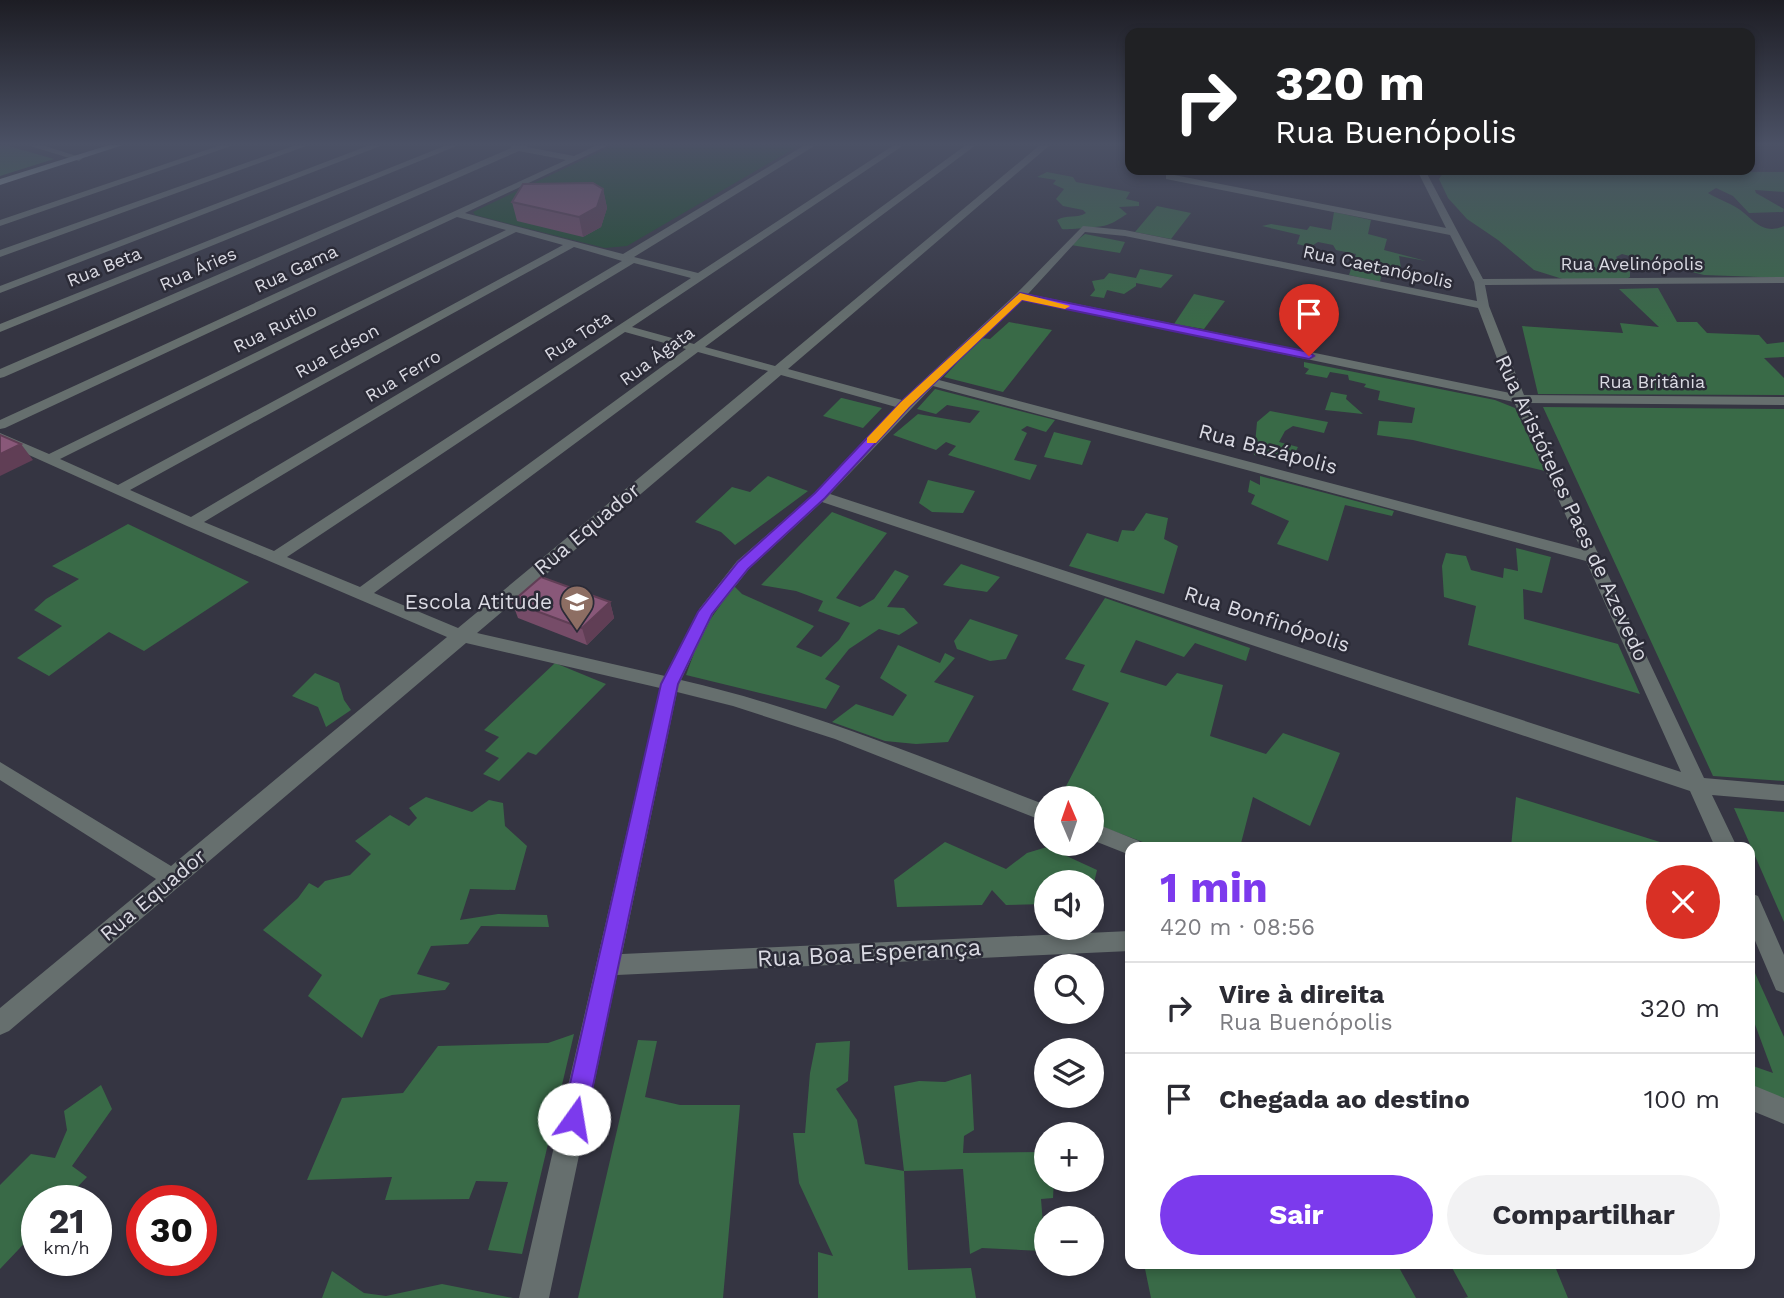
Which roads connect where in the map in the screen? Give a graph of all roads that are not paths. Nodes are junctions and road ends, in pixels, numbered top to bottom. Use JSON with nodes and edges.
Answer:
{"nodes":[{"id":1,"x":51,"y":206,"type":"edge"},
{"id":2,"x":136,"y":206,"type":"edge"},
{"id":3,"x":221,"y":206,"type":"edge"},
{"id":4,"x":304,"y":206,"type":"edge"},
{"id":5,"x":387,"y":206,"type":"edge"},
{"id":6,"x":475,"y":206,"type":"edge"},
{"id":7,"x":714,"y":206,"type":"edge"},
{"id":8,"x":808,"y":206,"type":"edge"},
{"id":9,"x":890,"y":206,"type":"edge"},
{"id":10,"x":974,"y":206,"type":"edge"},
{"id":11,"x":1315,"y":206,"type":"edge"},
{"id":12,"x":1440,"y":206,"type":"edge"},
{"id":13,"x":457,"y":214,"type":"junction"},
{"id":14,"x":0,"y":223,"type":"edge"},
{"id":15,"x":515,"y":229,"type":"junction"},
{"id":16,"x":1455,"y":233,"type":"junction"},
{"id":17,"x":572,"y":244,"type":"junction"},
{"id":18,"x":0,"y":254,"type":"edge"},
{"id":19,"x":628,"y":259,"type":"junction"},
{"id":20,"x":700,"y":277,"type":"junction"},
{"id":21,"x":1784,"y":280,"type":"edge"},
{"id":22,"x":1479,"y":282,"type":"junction"},
{"id":23,"x":0,"y":290,"type":"edge"},
{"id":24,"x":1020,"y":296,"type":"junction"},
{"id":25,"x":1483,"y":306,"type":"junction"},
{"id":26,"x":0,"y":328,"type":"edge"},
{"id":27,"x":623,"y":328,"type":"junction"},
{"id":28,"x":697,"y":348,"type":"junction"},
{"id":29,"x":778,"y":370,"type":"junction"},
{"id":30,"x":0,"y":374,"type":"edge"},
{"id":31,"x":930,"y":381,"type":"junction"},
{"id":32,"x":1519,"y":399,"type":"junction"},
{"id":33,"x":1784,"y":401,"type":"edge"},
{"id":34,"x":905,"y":405,"type":"junction"},
{"id":35,"x":0,"y":425,"type":"edge"},
{"id":36,"x":4,"y":442,"type":"edge"},
{"id":37,"x":51,"y":458,"type":"junction"},
{"id":38,"x":119,"y":490,"type":"junction"},
{"id":39,"x":820,"y":495,"type":"junction"},
{"id":40,"x":192,"y":523,"type":"junction"},
{"id":41,"x":276,"y":557,"type":"junction"},
{"id":42,"x":1594,"y":558,"type":"junction"},
{"id":43,"x":361,"y":594,"type":"junction"},
{"id":44,"x":459,"y":635,"type":"junction"},
{"id":45,"x":670,"y":684,"type":"junction"},
{"id":46,"x":0,"y":769,"type":"edge"},
{"id":47,"x":1700,"y":786,"type":"junction"},
{"id":48,"x":1784,"y":793,"type":"edge"},
{"id":49,"x":1034,"y":809,"type":"edge"},
{"id":50,"x":1104,"y":836,"type":"edge"},
{"id":51,"x":1724,"y":842,"type":"edge"},
{"id":52,"x":1125,"y":844,"type":"edge"},
{"id":53,"x":173,"y":878,"type":"junction"},
{"id":54,"x":1755,"y":915,"type":"edge"},
{"id":55,"x":1125,"y":942,"type":"edge"},
{"id":56,"x":608,"y":965,"type":"junction"},
{"id":57,"x":1784,"y":982,"type":"edge"},
{"id":58,"x":0,"y":1023,"type":"edge"},
{"id":59,"x":1755,"y":1099,"type":"edge"},
{"id":60,"x":1784,"y":1111,"type":"edge"},
{"id":61,"x":534,"y":1298,"type":"edge"}],
"edges":[{"from":1,"to":14,"type":"street"},
{"from":2,"to":18,"type":"street"},
{"from":3,"to":23,"type":"street"},
{"from":4,"to":26,"type":"street","name":"Rua Beta"},
{"from":5,"to":30,"type":"street","name":"Rua Áries"},
{"from":6,"to":13,"type":"street","name":"Rua Gama"},
{"from":7,"to":19,"type":"street","name":"Rua Ferro"},
{"from":8,"to":20,"type":"street","name":"Rua Tota"},
{"from":9,"to":28,"type":"street","name":"Rua Ágata"},
{"from":10,"to":29,"type":"street","name":"Rua Equador"},
{"from":11,"to":16,"type":"street"},
{"from":12,"to":16,"type":"street","name":"Rua Aristóteles Paes de Azevedo"},
{"from":13,"to":15,"type":"street"},
{"from":13,"to":35,"type":"street","name":"Rua Gama"},
{"from":15,"to":17,"type":"street"},
{"from":15,"to":37,"type":"street","name":"Rua Rutilo"},
{"from":16,"to":22,"type":"street","name":"Rua Aristóteles Paes de Azevedo"},
{"from":17,"to":19,"type":"street"},
{"from":17,"to":38,"type":"street","name":"Rua Edson"},
{"from":19,"to":20,"type":"street"},
{"from":19,"to":40,"type":"street","name":"Rua Ferro"},
{"from":20,"to":27,"type":"street","name":"Rua Tota"},
{"from":21,"to":22,"type":"street","name":"Rua Avelinópolis"},
{"from":22,"to":25,"type":"street","name":"Rua Aristóteles Paes de Azevedo"},
{"from":24,"to":25,"type":"street","name":"Rua Caetanópolis"},
{"from":24,"to":31,"type":"street"},
{"from":24,"to":32,"type":"street","name":"Rua Britânia"},
{"from":25,"to":32,"type":"street","name":"Rua Aristóteles Paes de Azevedo"},
{"from":27,"to":28,"type":"street"},
{"from":27,"to":41,"type":"street","name":"Rua Tota"},
{"from":28,"to":29,"type":"street"},
{"from":28,"to":43,"type":"street","name":"Rua Ágata"},
{"from":29,"to":34,"type":"street"},
{"from":29,"to":44,"type":"street","name":"Rua Equador"},
{"from":31,"to":34,"type":"street"},
{"from":31,"to":42,"type":"street","name":"Rua Bazápolis"},
{"from":32,"to":33,"type":"street","name":"Rua Britânia"},
{"from":32,"to":42,"type":"street","name":"Rua Aristóteles Paes de Azevedo"},
{"from":34,"to":39,"type":"street"},
{"from":36,"to":37,"type":"street"},
{"from":37,"to":38,"type":"street"},
{"from":38,"to":40,"type":"street"},
{"from":39,"to":45,"type":"street"},
{"from":39,"to":47,"type":"street","name":"Rua Bonfinópolis"},
{"from":40,"to":41,"type":"street"},
{"from":41,"to":43,"type":"street"},
{"from":42,"to":47,"type":"street","name":"Rua Aristóteles Paes de Azevedo"},
{"from":43,"to":44,"type":"street"},
{"from":44,"to":45,"type":"street"},
{"from":44,"to":53,"type":"street","name":"Rua Equador"},
{"from":45,"to":49,"type":"street"},
{"from":45,"to":56,"type":"street"},
{"from":46,"to":53,"type":"street"},
{"from":47,"to":48,"type":"street","name":"Rua Bonfinópolis"},
{"from":47,"to":51,"type":"street","name":"Rua Aristóteles Paes de Azevedo"},
{"from":50,"to":52,"type":"street"},
{"from":53,"to":58,"type":"street","name":"Rua Equador"},
{"from":54,"to":57,"type":"street"},
{"from":55,"to":56,"type":"street","name":"Rua Boa Esperança"},
{"from":56,"to":61,"type":"street"},
{"from":59,"to":60,"type":"street"}]}
